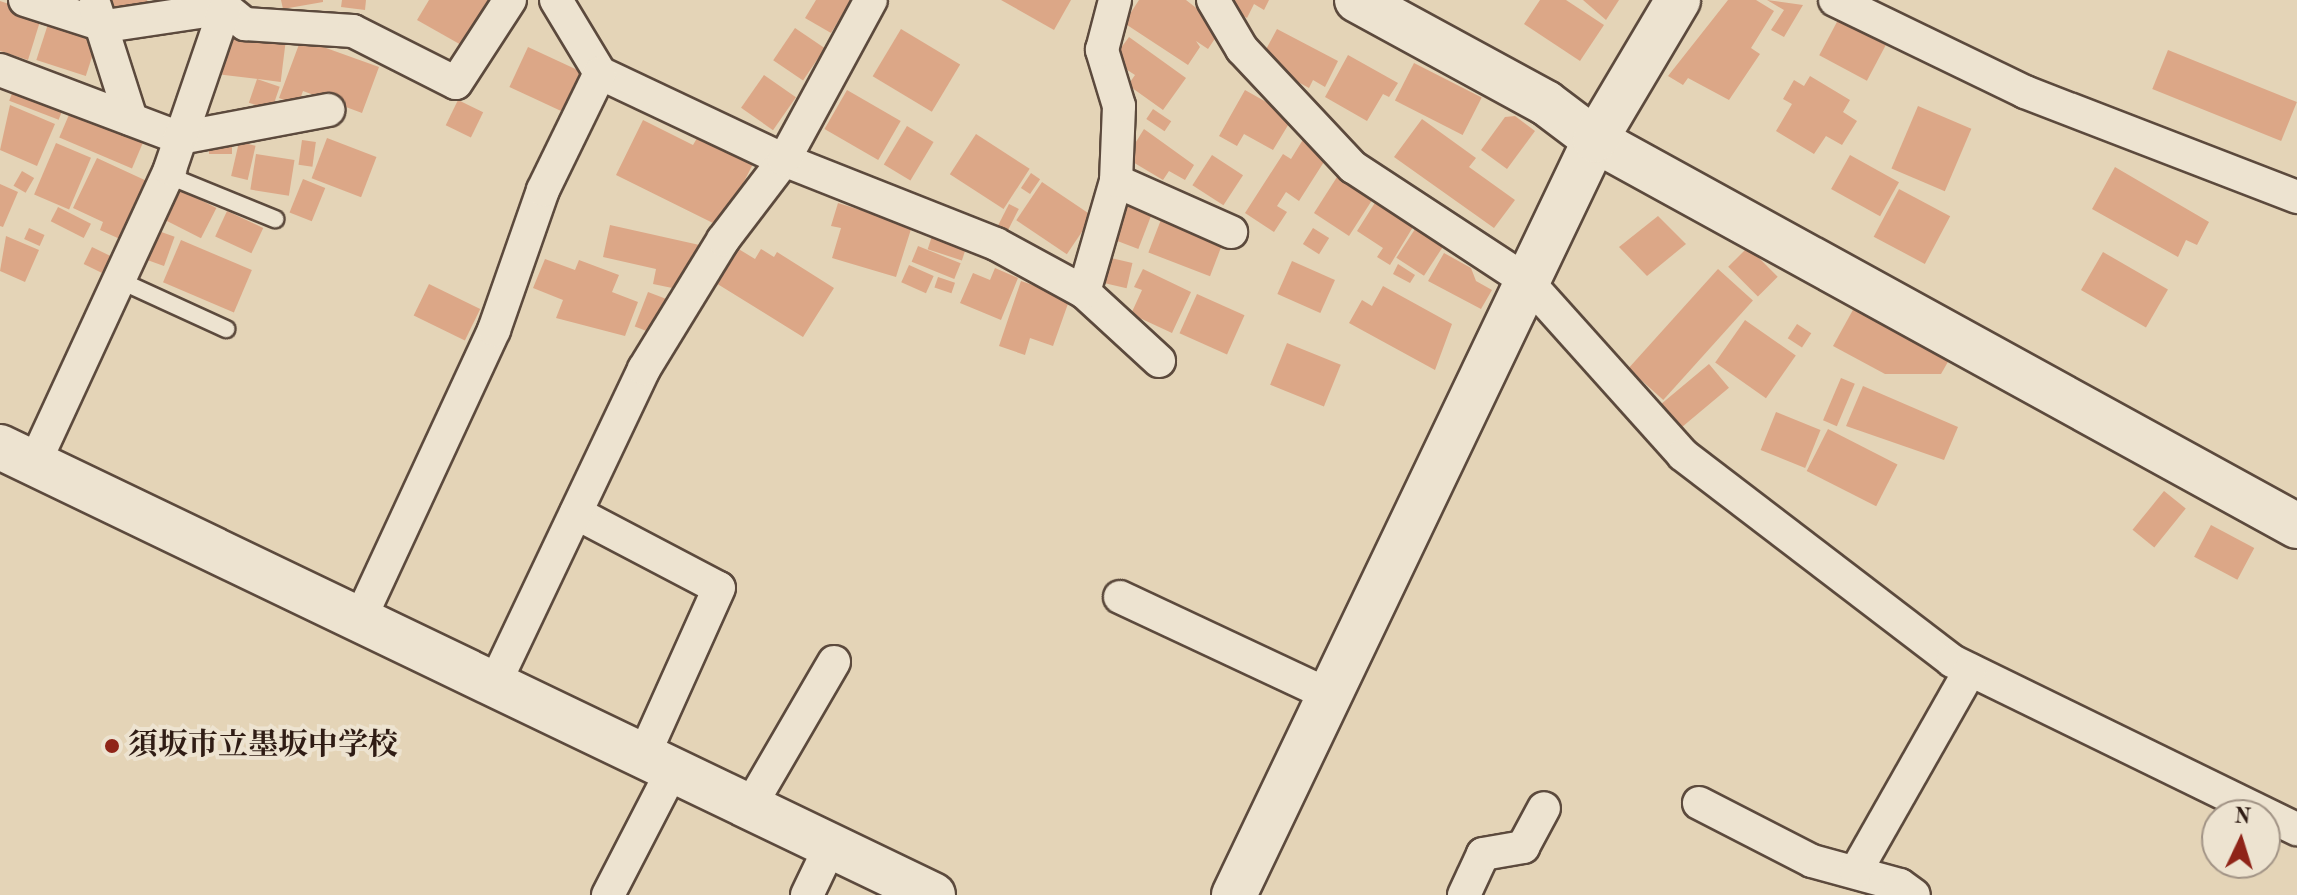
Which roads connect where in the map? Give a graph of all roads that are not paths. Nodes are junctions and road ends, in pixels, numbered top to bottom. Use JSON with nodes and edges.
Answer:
{"nodes":[{"id":1,"x":25,"y":0,"type":"edge"},
{"id":2,"x":510,"y":0,"type":"edge"},
{"id":3,"x":556,"y":0,"type":"edge"},
{"id":4,"x":871,"y":0,"type":"edge"},
{"id":5,"x":1115,"y":0,"type":"edge"},
{"id":6,"x":1213,"y":0,"type":"edge"},
{"id":7,"x":1357,"y":0,"type":"edge"},
{"id":8,"x":1678,"y":0,"type":"edge"},
{"id":9,"x":1835,"y":0,"type":"edge"},
{"id":10,"x":225,"y":8,"type":"junction"},
{"id":11,"x":99,"y":13,"type":"edge"},
{"id":12,"x":0,"y":70,"type":"edge"},
{"id":13,"x":600,"y":73,"type":"junction"},
{"id":14,"x":328,"y":110,"type":"dead end"},
{"id":15,"x":131,"y":119,"type":"junction"},
{"id":16,"x":180,"y":138,"type":"junction"},
{"id":17,"x":1595,"y":140,"type":"junction"},
{"id":18,"x":784,"y":160,"type":"junction"},
{"id":19,"x":167,"y":175,"type":"junction"},
{"id":20,"x":1116,"y":181,"type":"junction"},
{"id":21,"x":2297,"y":197,"type":"edge"},
{"id":22,"x":275,"y":219,"type":"dead end"},
{"id":23,"x":1231,"y":232,"type":"dead end"},
{"id":24,"x":119,"y":280,"type":"junction"},
{"id":25,"x":1528,"y":282,"type":"junction"},
{"id":26,"x":1084,"y":292,"type":"junction"},
{"id":27,"x":226,"y":329,"type":"dead end"},
{"id":28,"x":1159,"y":361,"type":"dead end"},
{"id":29,"x":17,"y":455,"type":"edge"},
{"id":30,"x":576,"y":513,"type":"junction"},
{"id":31,"x":2295,"y":520,"type":"edge"},
{"id":32,"x":1120,"y":597,"type":"dead end"},
{"id":33,"x":359,"y":621,"type":"junction"},
{"id":34,"x":834,"y":662,"type":"dead end"},
{"id":35,"x":1970,"y":670,"type":"junction"},
{"id":36,"x":494,"y":685,"type":"junction"},
{"id":37,"x":1331,"y":696,"type":"junction"},
{"id":38,"x":658,"y":764,"type":"junction"},
{"id":39,"x":1699,"y":803,"type":"dead end"},
{"id":40,"x":749,"y":808,"type":"junction"},
{"id":41,"x":1544,"y":808,"type":"dead end"},
{"id":42,"x":2297,"y":829,"type":"edge"},
{"id":43,"x":830,"y":847,"type":"junction"},
{"id":44,"x":1856,"y":871,"type":"junction"},
{"id":45,"x":608,"y":895,"type":"edge"},
{"id":46,"x":807,"y":895,"type":"edge"},
{"id":47,"x":933,"y":895,"type":"edge"},
{"id":48,"x":1234,"y":895,"type":"edge"},
{"id":49,"x":1464,"y":895,"type":"edge"},
{"id":50,"x":1914,"y":895,"type":"edge"}],
"edges":[{"from":1,"to":11,"type":"street"},
{"from":2,"to":10,"type":"street"},
{"from":3,"to":13,"type":"street"},
{"from":4,"to":18,"type":"street"},
{"from":5,"to":20,"type":"street"},
{"from":6,"to":25,"type":"street"},
{"from":7,"to":17,"type":"street"},
{"from":8,"to":17,"type":"street"},
{"from":9,"to":21,"type":"street"},
{"from":10,"to":11,"type":"street"},
{"from":10,"to":16,"type":"street"},
{"from":11,"to":15,"type":"street"},
{"from":12,"to":15,"type":"street"},
{"from":13,"to":18,"type":"street"},
{"from":13,"to":33,"type":"street"},
{"from":14,"to":16,"type":"street"},
{"from":15,"to":16,"type":"street"},
{"from":16,"to":19,"type":"street"},
{"from":17,"to":25,"type":"street"},
{"from":17,"to":31,"type":"street"},
{"from":18,"to":26,"type":"street"},
{"from":18,"to":30,"type":"street"},
{"from":19,"to":22,"type":"lane"},
{"from":19,"to":24,"type":"street"},
{"from":20,"to":23,"type":"street"},
{"from":20,"to":26,"type":"street"},
{"from":24,"to":27,"type":"lane"},
{"from":24,"to":29,"type":"street"},
{"from":25,"to":35,"type":"street"},
{"from":25,"to":37,"type":"street"},
{"from":26,"to":28,"type":"street"},
{"from":29,"to":33,"type":"street"},
{"from":30,"to":36,"type":"street"},
{"from":30,"to":38,"type":"street"},
{"from":32,"to":37,"type":"street"},
{"from":33,"to":36,"type":"street"},
{"from":34,"to":40,"type":"street"},
{"from":35,"to":42,"type":"street"},
{"from":35,"to":44,"type":"street"},
{"from":36,"to":38,"type":"street"},
{"from":37,"to":48,"type":"street"},
{"from":38,"to":40,"type":"street"},
{"from":38,"to":45,"type":"street"},
{"from":39,"to":44,"type":"street"},
{"from":40,"to":43,"type":"street"},
{"from":41,"to":49,"type":"street"},
{"from":43,"to":46,"type":"street"},
{"from":43,"to":47,"type":"street"},
{"from":44,"to":50,"type":"street"}]}
